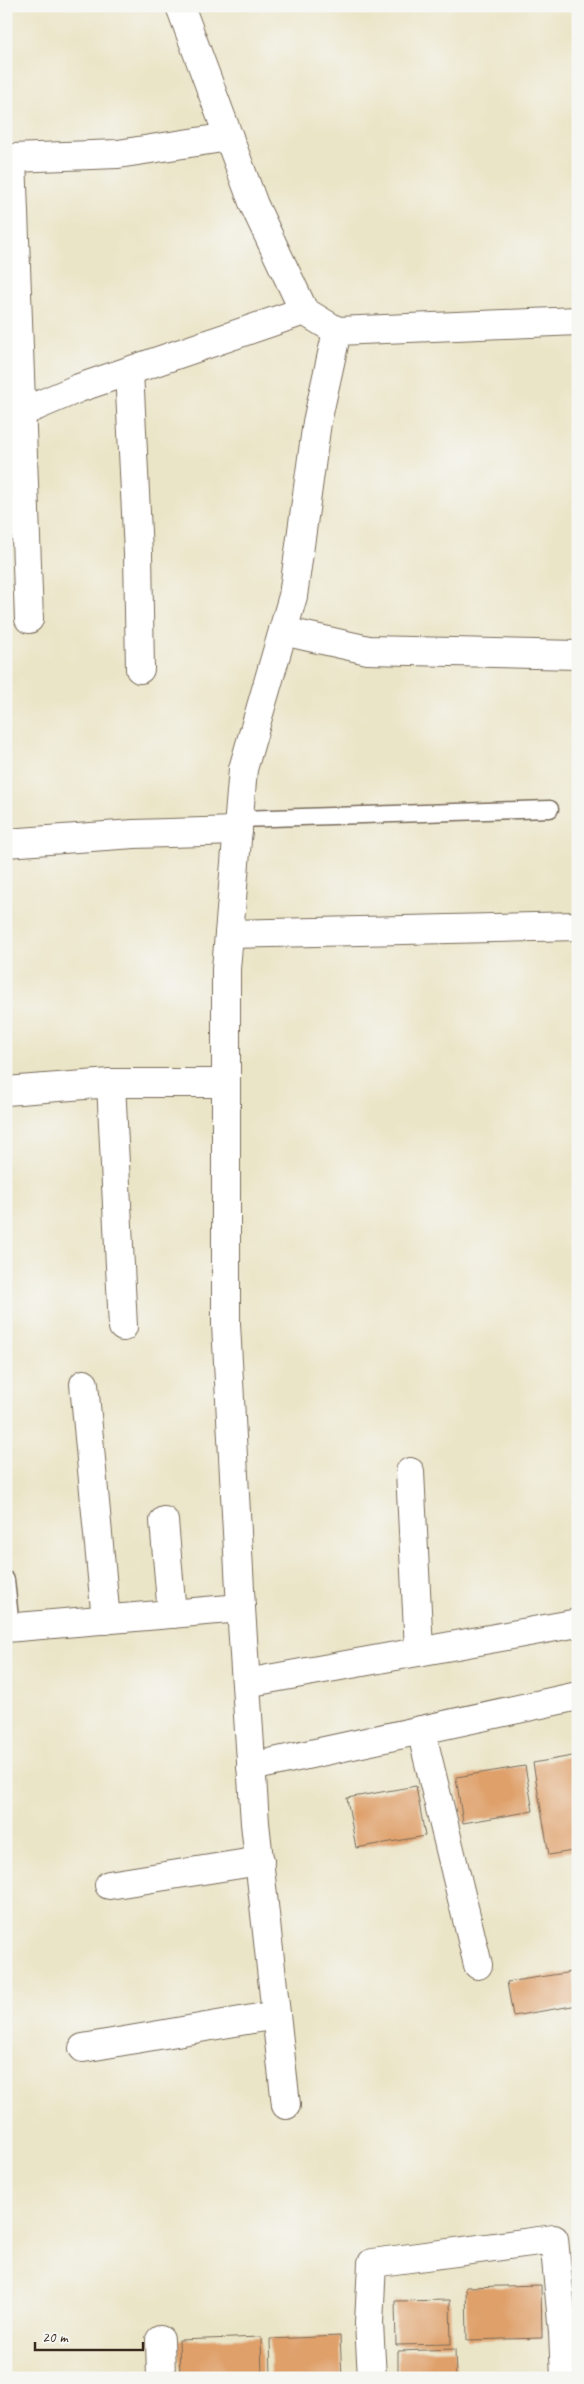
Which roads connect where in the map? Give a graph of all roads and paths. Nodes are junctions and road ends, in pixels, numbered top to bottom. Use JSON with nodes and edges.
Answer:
{"nodes":[{"id":1,"x":180,"y":6,"type":"edge"},
{"id":2,"x":229,"y":137,"type":"junction"},
{"id":3,"x":304,"y":312,"type":"junction"},
{"id":4,"x":578,"y":321,"type":"edge"},
{"id":5,"x":337,"y":331,"type":"junction"},
{"id":6,"x":129,"y":371,"type":"junction"},
{"id":7,"x":14,"y":416,"type":"edge"},
{"id":8,"x":29,"y":619,"type":"dead end"},
{"id":9,"x":282,"y":631,"type":"junction"},
{"id":10,"x":578,"y":655,"type":"edge"},
{"id":11,"x":140,"y":669,"type":"dead end"},
{"id":12,"x":550,"y":810,"type":"dead end"},
{"id":13,"x":238,"y":825,"type":"junction"},
{"id":14,"x":6,"y":843,"type":"edge"},
{"id":15,"x":578,"y":926,"type":"edge"},
{"id":16,"x":229,"y":934,"type":"junction"},
{"id":17,"x":111,"y":1083,"type":"junction"},
{"id":18,"x":226,"y":1083,"type":"junction"},
{"id":19,"x":6,"y":1091,"type":"edge"},
{"id":20,"x":123,"y":1326,"type":"dead end"},
{"id":21,"x":84,"y":1384,"type":"dead end"},
{"id":22,"x":410,"y":1472,"type":"dead end"},
{"id":23,"x":164,"y":1521,"type":"dead end"},
{"id":24,"x":6,"y":1580,"type":"edge"},
{"id":25,"x":241,"y":1608,"type":"junction"},
{"id":26,"x":172,"y":1614,"type":"junction"},
{"id":27,"x":106,"y":1620,"type":"junction"},
{"id":28,"x":578,"y":1623,"type":"edge"},
{"id":29,"x":9,"y":1628,"type":"edge"},
{"id":30,"x":418,"y":1650,"type":"junction"},
{"id":31,"x":246,"y":1683,"type":"junction"},
{"id":32,"x":578,"y":1696,"type":"edge"},
{"id":33,"x":421,"y":1730,"type":"junction"},
{"id":34,"x":251,"y":1767,"type":"junction"},
{"id":35,"x":260,"y":1861,"type":"junction"},
{"id":36,"x":109,"y":1885,"type":"dead end"},
{"id":37,"x":478,"y":1964,"type":"dead end"},
{"id":38,"x":276,"y":2014,"type":"junction"},
{"id":39,"x":83,"y":2048,"type":"dead end"},
{"id":40,"x":286,"y":2105,"type":"dead end"},
{"id":41,"x":160,"y":2340,"type":"dead end"},
{"id":42,"x":161,"y":2378,"type":"edge"},
{"id":43,"x":372,"y":2378,"type":"edge"},
{"id":44,"x":565,"y":2378,"type":"edge"}],
"edges":[{"from":1,"to":2,"type":"street"},
{"from":2,"to":3,"type":"street"},
{"from":2,"to":7,"type":"street"},
{"from":3,"to":5,"type":"street"},
{"from":3,"to":6,"type":"street"},
{"from":4,"to":5,"type":"street"},
{"from":5,"to":9,"type":"street"},
{"from":6,"to":7,"type":"street"},
{"from":6,"to":11,"type":"street"},
{"from":7,"to":8,"type":"street"},
{"from":9,"to":10,"type":"street"},
{"from":9,"to":13,"type":"street"},
{"from":12,"to":13,"type":"lane"},
{"from":13,"to":14,"type":"street"},
{"from":13,"to":16,"type":"street"},
{"from":15,"to":16,"type":"street"},
{"from":16,"to":18,"type":"street"},
{"from":17,"to":18,"type":"street"},
{"from":17,"to":19,"type":"street"},
{"from":17,"to":20,"type":"street"},
{"from":18,"to":25,"type":"street"},
{"from":21,"to":27,"type":"street"},
{"from":22,"to":30,"type":"street"},
{"from":23,"to":26,"type":"street"},
{"from":24,"to":29,"type":"lane"},
{"from":25,"to":26,"type":"street"},
{"from":25,"to":31,"type":"street"},
{"from":26,"to":27,"type":"street"},
{"from":27,"to":29,"type":"street"},
{"from":28,"to":30,"type":"street"},
{"from":30,"to":31,"type":"street"},
{"from":31,"to":34,"type":"street"},
{"from":32,"to":33,"type":"street"},
{"from":33,"to":34,"type":"street"},
{"from":33,"to":37,"type":"street"},
{"from":34,"to":35,"type":"street"},
{"from":35,"to":36,"type":"street"},
{"from":35,"to":38,"type":"street"},
{"from":38,"to":39,"type":"street"},
{"from":38,"to":40,"type":"street"},
{"from":41,"to":42,"type":"street"},
{"from":43,"to":44,"type":"street"}]}
